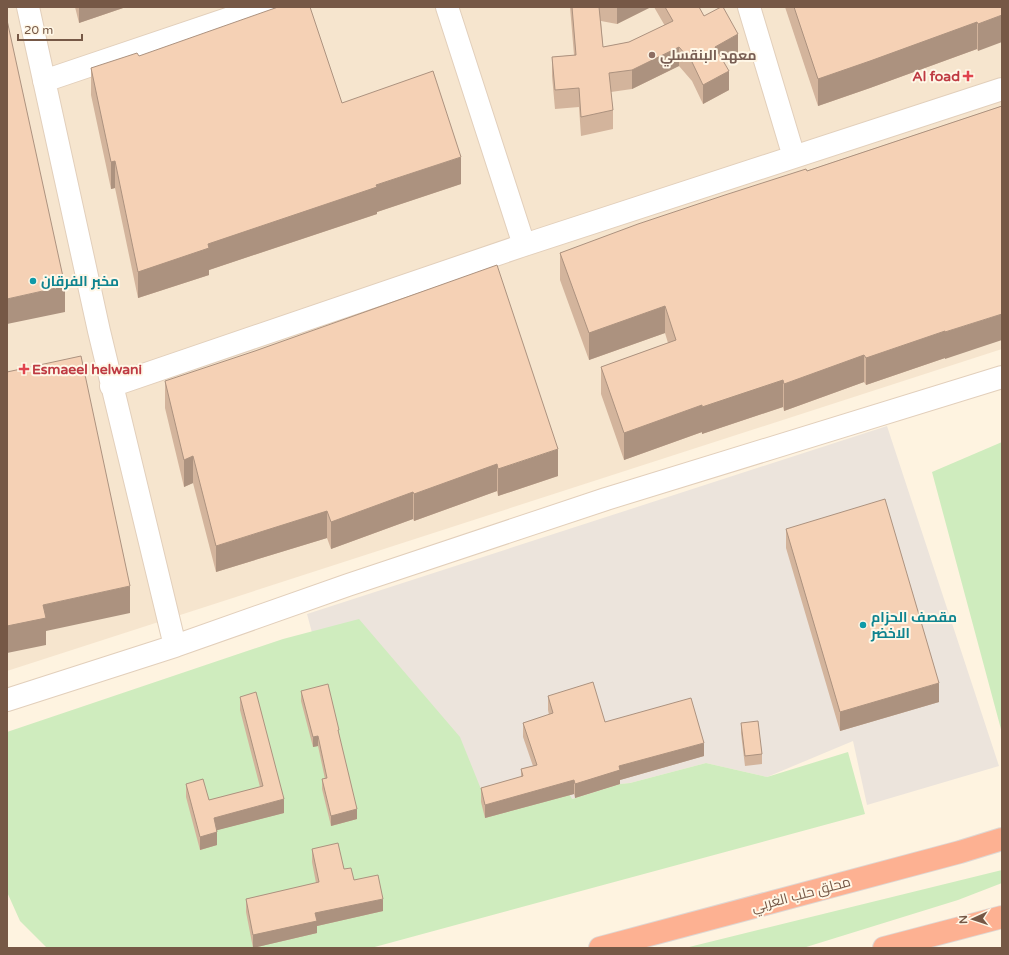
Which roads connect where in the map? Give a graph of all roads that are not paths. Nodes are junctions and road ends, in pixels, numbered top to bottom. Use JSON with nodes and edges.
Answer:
{"nodes":[{"id":1,"x":28,"y":7,"type":"edge"},
{"id":2,"x":263,"y":7,"type":"edge"},
{"id":3,"x":447,"y":7,"type":"edge"},
{"id":4,"x":749,"y":7,"type":"edge"},
{"id":5,"x":44,"y":81,"type":"junction"},
{"id":6,"x":1002,"y":89,"type":"edge"},
{"id":7,"x":794,"y":157,"type":"junction"},
{"id":8,"x":524,"y":245,"type":"junction"},
{"id":9,"x":1002,"y":377,"type":"edge"},
{"id":10,"x":111,"y":386,"type":"junction"},
{"id":11,"x":175,"y":646,"type":"junction"},
{"id":12,"x":7,"y":700,"type":"edge"},
{"id":13,"x":1002,"y":840,"type":"edge"},
{"id":14,"x":1002,"y":843,"type":"edge"},
{"id":15,"x":960,"y":852,"type":"junction"},
{"id":16,"x":1002,"y":913,"type":"edge"},
{"id":17,"x":1002,"y":917,"type":"edge"},
{"id":18,"x":977,"y":923,"type":"junction"},
{"id":19,"x":600,"y":948,"type":"edge"},
{"id":20,"x":884,"y":948,"type":"edge"}],
"edges":[{"from":1,"to":5,"type":"street"},
{"from":2,"to":5,"type":"street"},
{"from":3,"to":8,"type":"street"},
{"from":4,"to":7,"type":"street"},
{"from":5,"to":10,"type":"street"},
{"from":6,"to":7,"type":"street"},
{"from":7,"to":8,"type":"street"},
{"from":8,"to":10,"type":"street"},
{"from":9,"to":11,"type":"street"},
{"from":10,"to":11,"type":"street"},
{"from":11,"to":12,"type":"street"},
{"from":13,"to":15,"type":"highway","name":"محلق حلب الغربي"},
{"from":14,"to":15,"type":"highway"},
{"from":15,"to":19,"type":"highway","name":"محلق حلب الغربي"},
{"from":16,"to":18,"type":"highway"},
{"from":17,"to":18,"type":"highway"},
{"from":18,"to":20,"type":"highway"}]}
